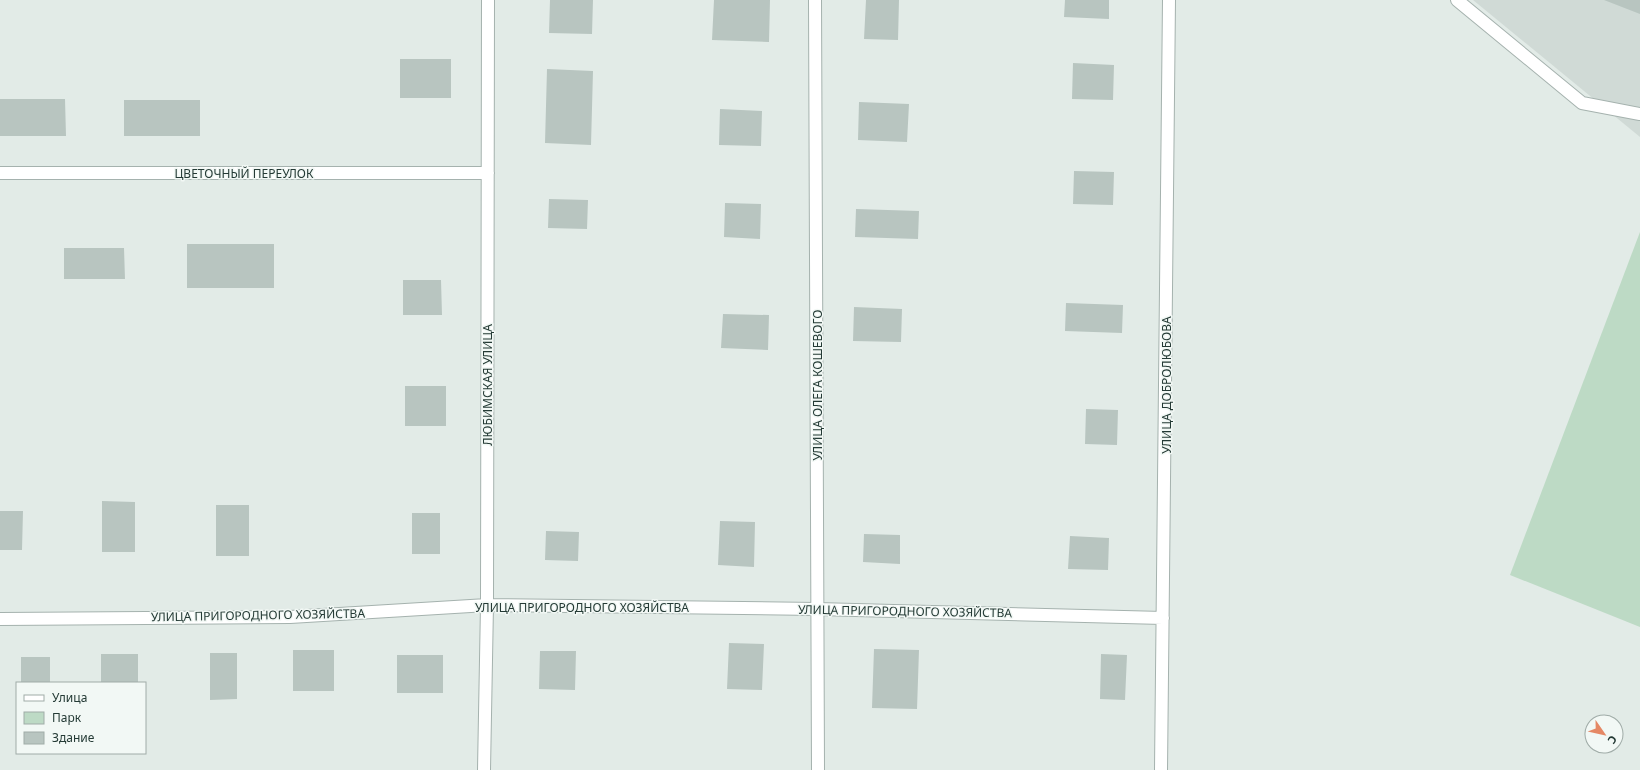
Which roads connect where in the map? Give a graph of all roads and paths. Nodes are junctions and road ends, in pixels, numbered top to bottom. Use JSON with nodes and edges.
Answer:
{"nodes":[{"id":1,"x":488,"y":0,"type":"edge"},
{"id":2,"x":815,"y":0,"type":"edge"},
{"id":3,"x":1169,"y":0,"type":"edge"},
{"id":4,"x":1457,"y":0,"type":"edge"},
{"id":5,"x":1640,"y":114,"type":"edge"},
{"id":6,"x":0,"y":173,"type":"edge"},
{"id":7,"x":488,"y":173,"type":"junction"},
{"id":8,"x":487,"y":605,"type":"junction"},
{"id":9,"x":817,"y":609,"type":"junction"},
{"id":10,"x":1163,"y":618,"type":"junction"},
{"id":11,"x":0,"y":619,"type":"edge"},
{"id":12,"x":484,"y":770,"type":"edge"},
{"id":13,"x":818,"y":770,"type":"edge"},
{"id":14,"x":1161,"y":770,"type":"edge"}],
"edges":[{"from":1,"to":7,"type":"street","name":"ЛЮБИМСКАЯ УЛИЦА"},
{"from":2,"to":9,"type":"street","name":"УЛИЦА ОЛЕГА КОШЕВОГО"},
{"from":3,"to":10,"type":"street","name":"УЛИЦА ДОБРОЛЮБОВА"},
{"from":4,"to":5,"type":"street"},
{"from":6,"to":7,"type":"street","name":"ЦВЕТОЧНЫЙ ПЕРЕУЛОК"},
{"from":7,"to":8,"type":"street","name":"ЛЮБИМСКАЯ УЛИЦА"},
{"from":8,"to":9,"type":"street","name":"УЛИЦА ПРИГОРОДНОГО ХОЗЯЙСТВА"},
{"from":8,"to":11,"type":"street","name":"УЛИЦА ПРИГОРОДНОГО ХОЗЯЙСТВА"},
{"from":8,"to":12,"type":"street","name":"ЛЮБИМСКАЯ УЛИЦА"},
{"from":9,"to":10,"type":"street","name":"УЛИЦА ПРИГОРОДНОГО ХОЗЯЙСТВА"},
{"from":9,"to":13,"type":"street","name":"УЛИЦА ОЛЕГА КОШЕВОГО"},
{"from":10,"to":14,"type":"street","name":"УЛИЦА ДОБРОЛЮБОВА"}]}
